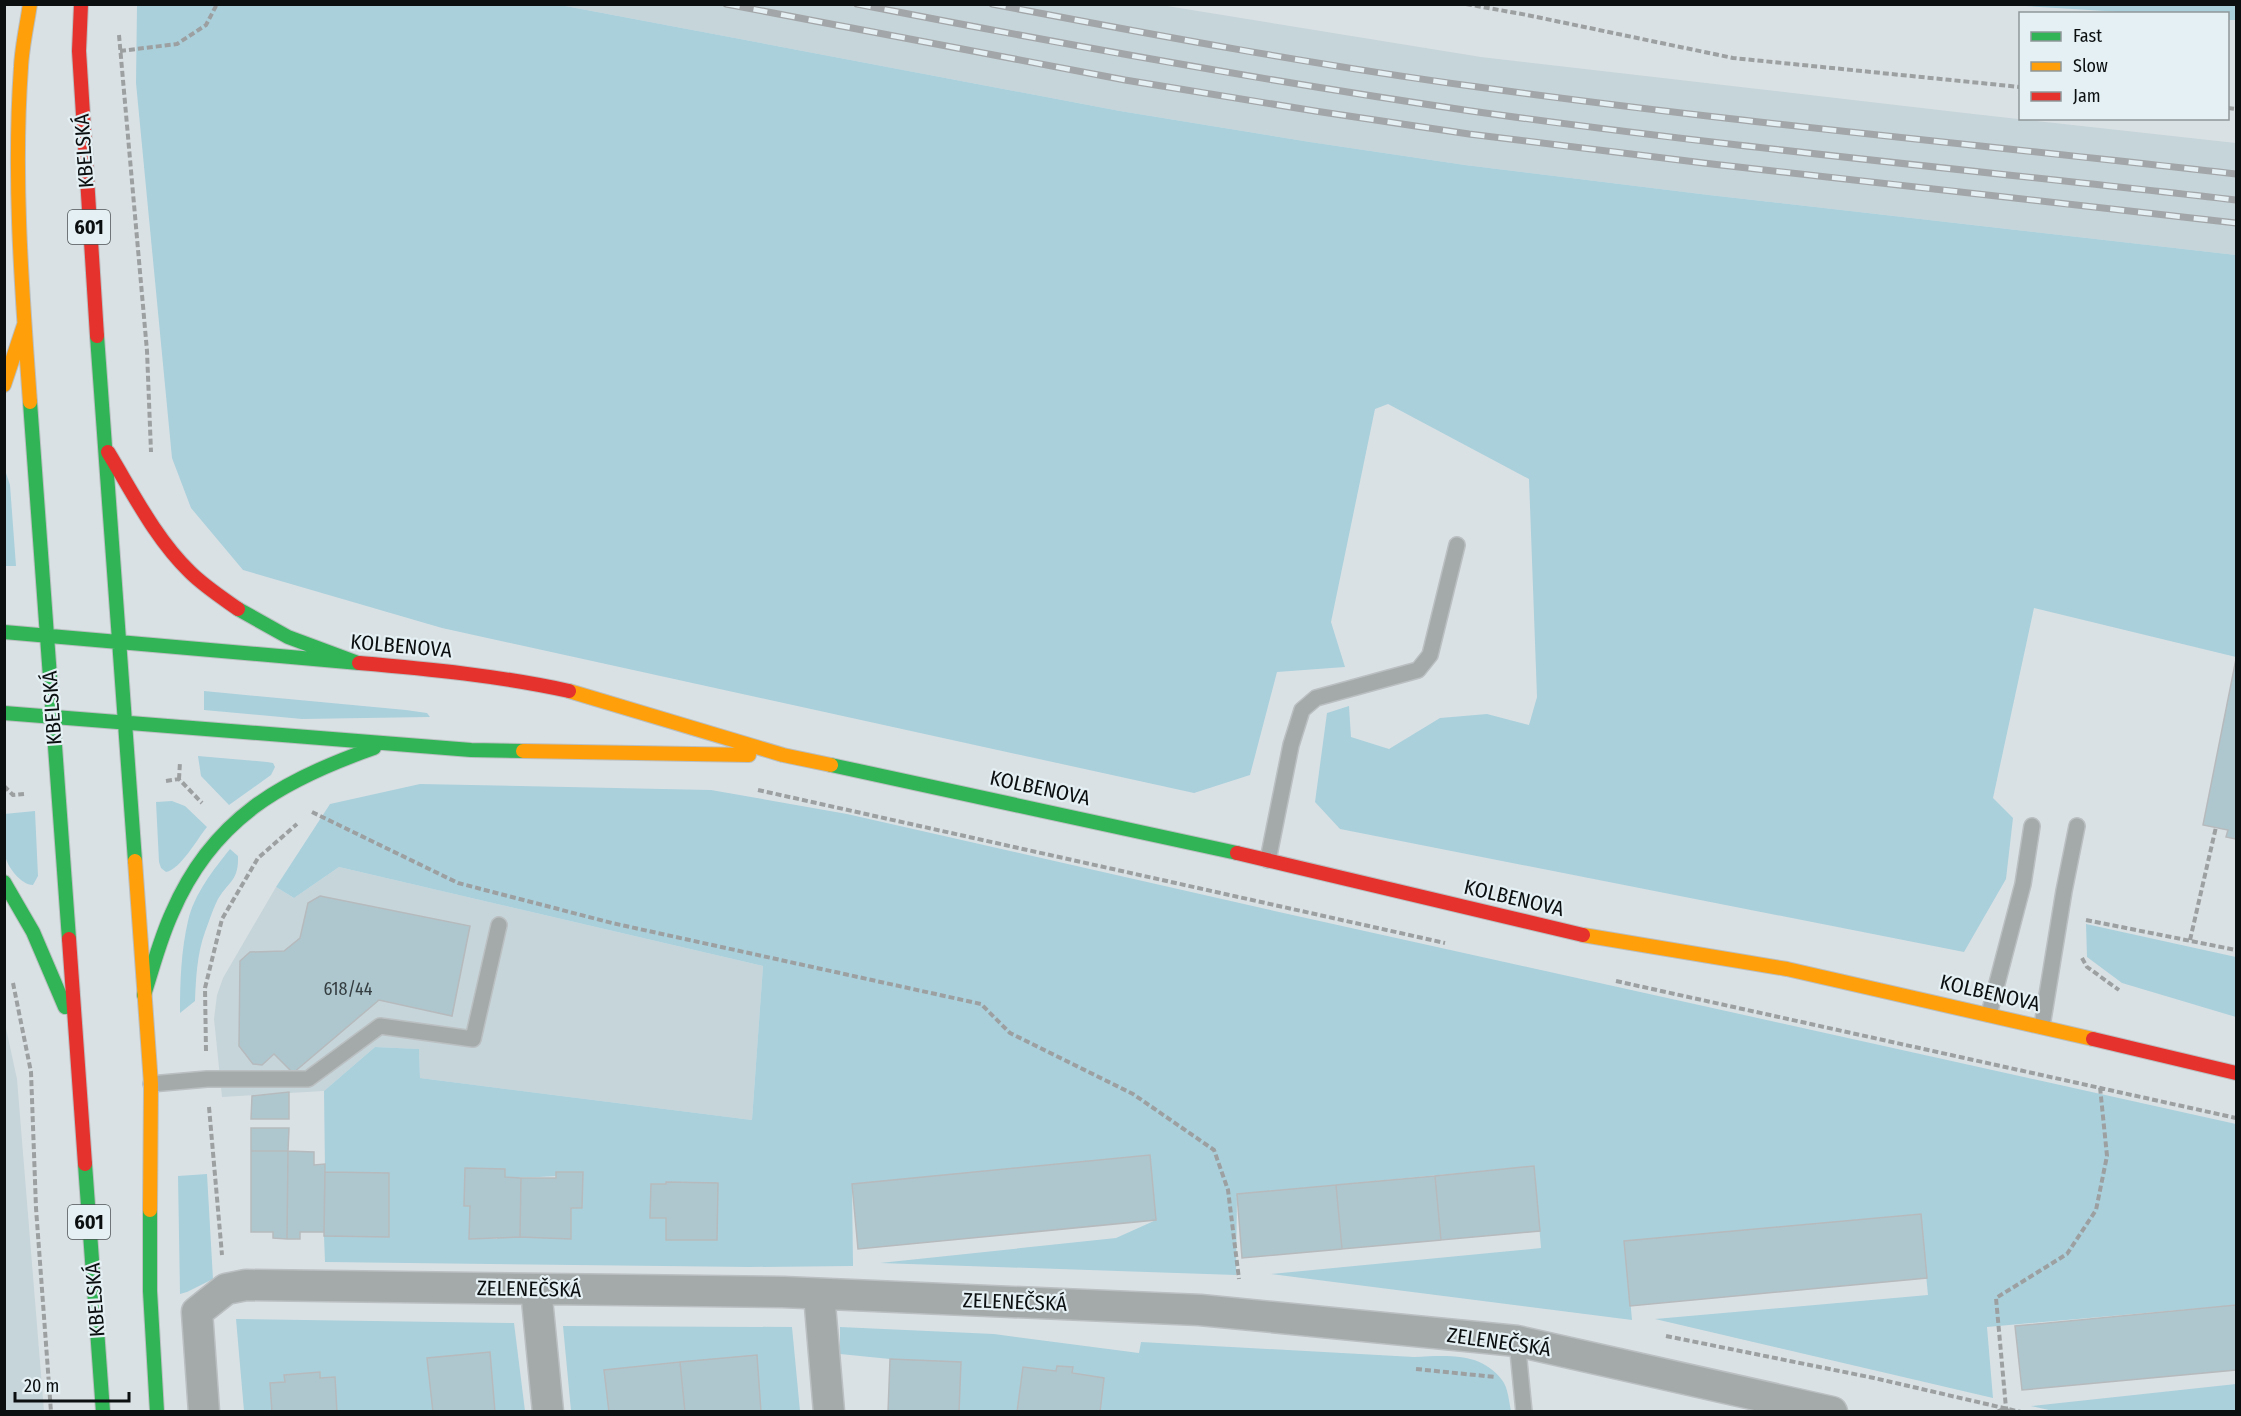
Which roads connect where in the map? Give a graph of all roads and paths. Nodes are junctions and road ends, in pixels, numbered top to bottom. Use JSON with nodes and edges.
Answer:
{"nodes":[{"id":1,"x":30,"y":4,"type":"edge"},
{"id":2,"x":81,"y":4,"type":"edge"},
{"id":3,"x":217,"y":4,"type":"edge"},
{"id":4,"x":1466,"y":4,"type":"edge"},
{"id":5,"x":120,"y":51,"type":"dead end"},
{"id":6,"x":122,"y":70,"type":"dead end"},
{"id":7,"x":2019,"y":87,"type":"edge"},
{"id":8,"x":24,"y":324,"type":"junction"},
{"id":9,"x":4,"y":385,"type":"edge"},
{"id":10,"x":106,"y":449,"type":"junction"},
{"id":11,"x":151,"y":454,"type":"dead end"},
{"id":12,"x":1457,"y":544,"type":"dead end"},
{"id":13,"x":4,"y":632,"type":"edge"},
{"id":14,"x":47,"y":635,"type":"junction"},
{"id":15,"x":120,"y":642,"type":"junction"},
{"id":16,"x":358,"y":663,"type":"junction"},
{"id":17,"x":4,"y":713,"type":"edge"},
{"id":18,"x":53,"y":717,"type":"junction"},
{"id":19,"x":126,"y":722,"type":"junction"},
{"id":20,"x":388,"y":743,"type":"junction"},
{"id":21,"x":180,"y":754,"type":"dead end"},
{"id":22,"x":783,"y":755,"type":"junction"},
{"id":23,"x":179,"y":779,"type":"junction"},
{"id":24,"x":163,"y":781,"type":"dead end"},
{"id":25,"x":4,"y":786,"type":"edge"},
{"id":26,"x":752,"y":789,"type":"dead end"},
{"id":27,"x":35,"y":793,"type":"dead end"},
{"id":28,"x":319,"y":805,"type":"dead end"},
{"id":29,"x":210,"y":810,"type":"dead end"},
{"id":30,"x":302,"y":819,"type":"dead end"},
{"id":31,"x":2032,"y":826,"type":"dead end"},
{"id":32,"x":2077,"y":826,"type":"dead end"},
{"id":33,"x":2216,"y":827,"type":"dead end"},
{"id":34,"x":258,"y":858,"type":"dead end"},
{"id":35,"x":1268,"y":860,"type":"junction"},
{"id":36,"x":4,"y":882,"type":"edge"},
{"id":37,"x":2082,"y":919,"type":"dead end"},
{"id":38,"x":499,"y":925,"type":"dead end"},
{"id":39,"x":2190,"y":940,"type":"junction"},
{"id":40,"x":1449,"y":944,"type":"dead end"},
{"id":41,"x":2236,"y":950,"type":"edge"},
{"id":42,"x":2080,"y":955,"type":"dead end"},
{"id":43,"x":12,"y":978,"type":"dead end"},
{"id":44,"x":1611,"y":980,"type":"dead end"},
{"id":45,"x":2119,"y":990,"type":"dead end"},
{"id":46,"x":144,"y":995,"type":"junction"},
{"id":47,"x":1989,"y":1014,"type":"junction"},
{"id":48,"x":2042,"y":1026,"type":"junction"},
{"id":49,"x":75,"y":1032,"type":"junction"},
{"id":50,"x":2236,"y":1073,"type":"edge"},
{"id":51,"x":151,"y":1084,"type":"junction"},
{"id":52,"x":2100,"y":1087,"type":"junction"},
{"id":53,"x":2236,"y":1118,"type":"edge"},
{"id":54,"x":536,"y":1289,"type":"junction"},
{"id":55,"x":819,"y":1294,"type":"junction"},
{"id":56,"x":1239,"y":1313,"type":"junction"},
{"id":57,"x":1517,"y":1341,"type":"junction"},
{"id":58,"x":1406,"y":1368,"type":"dead end"},
{"id":59,"x":1521,"y":1380,"type":"junction"},
{"id":60,"x":2007,"y":1410,"type":"edge"},
{"id":61,"x":51,"y":1412,"type":"edge"},
{"id":62,"x":104,"y":1412,"type":"edge"},
{"id":63,"x":158,"y":1412,"type":"edge"},
{"id":64,"x":204,"y":1412,"type":"edge"},
{"id":65,"x":548,"y":1412,"type":"edge"},
{"id":66,"x":829,"y":1412,"type":"edge"},
{"id":67,"x":1524,"y":1412,"type":"edge"},
{"id":68,"x":1832,"y":1412,"type":"edge"},
{"id":69,"x":1997,"y":1412,"type":"edge"}],
"edges":[{"from":1,"to":8,"type":"main road","name":"KBELSKÁ","number":"601"},
{"from":2,"to":10,"type":"main road","name":"KBELSKÁ","number":"601"},
{"from":3,"to":5,"type":"path"},
{"from":4,"to":7,"type":"path"},
{"from":6,"to":11,"type":"path"},
{"from":8,"to":9,"type":"main road"},
{"from":8,"to":14,"type":"main road","name":"KBELSKÁ","number":"601"},
{"from":10,"to":15,"type":"main road","name":"KBELSKÁ","number":"601"},
{"from":10,"to":16,"type":"main road"},
{"from":12,"to":35,"type":"lane"},
{"from":13,"to":14,"type":"main road","name":"KOLBENOVA"},
{"from":14,"to":15,"type":"main road","name":"KOLBENOVA"},
{"from":14,"to":18,"type":"main road","name":"KBELSKÁ","number":"601"},
{"from":15,"to":16,"type":"main road","name":"KOLBENOVA"},
{"from":15,"to":19,"type":"main road","name":"KBELSKÁ","number":"601"},
{"from":16,"to":22,"type":"main road","name":"KOLBENOVA"},
{"from":17,"to":18,"type":"main road","name":"KOLBENOVA"},
{"from":18,"to":19,"type":"main road","name":"KOLBENOVA"},
{"from":18,"to":49,"type":"main road","name":"KBELSKÁ","number":"601"},
{"from":19,"to":20,"type":"main road","name":"KOLBENOVA"},
{"from":19,"to":46,"type":"main road","name":"KBELSKÁ","number":"601"},
{"from":20,"to":22,"type":"main road","name":"KOLBENOVA"},
{"from":20,"to":46,"type":"main road"},
{"from":21,"to":23,"type":"path"},
{"from":22,"to":35,"type":"main road","name":"KOLBENOVA"},
{"from":23,"to":24,"type":"path"},
{"from":23,"to":29,"type":"path"},
{"from":25,"to":27,"type":"path"},
{"from":26,"to":40,"type":"path"},
{"from":28,"to":56,"type":"path"},
{"from":30,"to":34,"type":"path"},
{"from":31,"to":47,"type":"lane"},
{"from":32,"to":48,"type":"lane"},
{"from":33,"to":39,"type":"path"},
{"from":35,"to":47,"type":"main road","name":"KOLBENOVA"},
{"from":36,"to":49,"type":"main road"},
{"from":37,"to":39,"type":"path"},
{"from":38,"to":51,"type":"lane"},
{"from":39,"to":41,"type":"path"},
{"from":42,"to":45,"type":"path"},
{"from":43,"to":61,"type":"path"},
{"from":44,"to":52,"type":"path"},
{"from":46,"to":51,"type":"main road","name":"KBELSKÁ","number":"601"},
{"from":47,"to":48,"type":"main road","name":"KOLBENOVA"},
{"from":48,"to":50,"type":"main road","name":"KOLBENOVA"},
{"from":49,"to":62,"type":"main road","name":"KBELSKÁ","number":"601"},
{"from":51,"to":63,"type":"main road","name":"KBELSKÁ","number":"601"},
{"from":52,"to":53,"type":"path"},
{"from":52,"to":60,"type":"path"},
{"from":54,"to":55,"type":"street","name":"ZELENEČSKÁ"},
{"from":54,"to":64,"type":"street","name":"ZELENEČSKÁ"},
{"from":54,"to":65,"type":"street"},
{"from":55,"to":56,"type":"street","name":"ZELENEČSKÁ"},
{"from":55,"to":66,"type":"street"},
{"from":56,"to":57,"type":"street","name":"ZELENEČSKÁ"},
{"from":57,"to":59,"type":"lane"},
{"from":57,"to":68,"type":"street","name":"ZELENEČSKÁ"},
{"from":58,"to":59,"type":"path"},
{"from":59,"to":67,"type":"lane"},
{"from":60,"to":69,"type":"path"}]}
